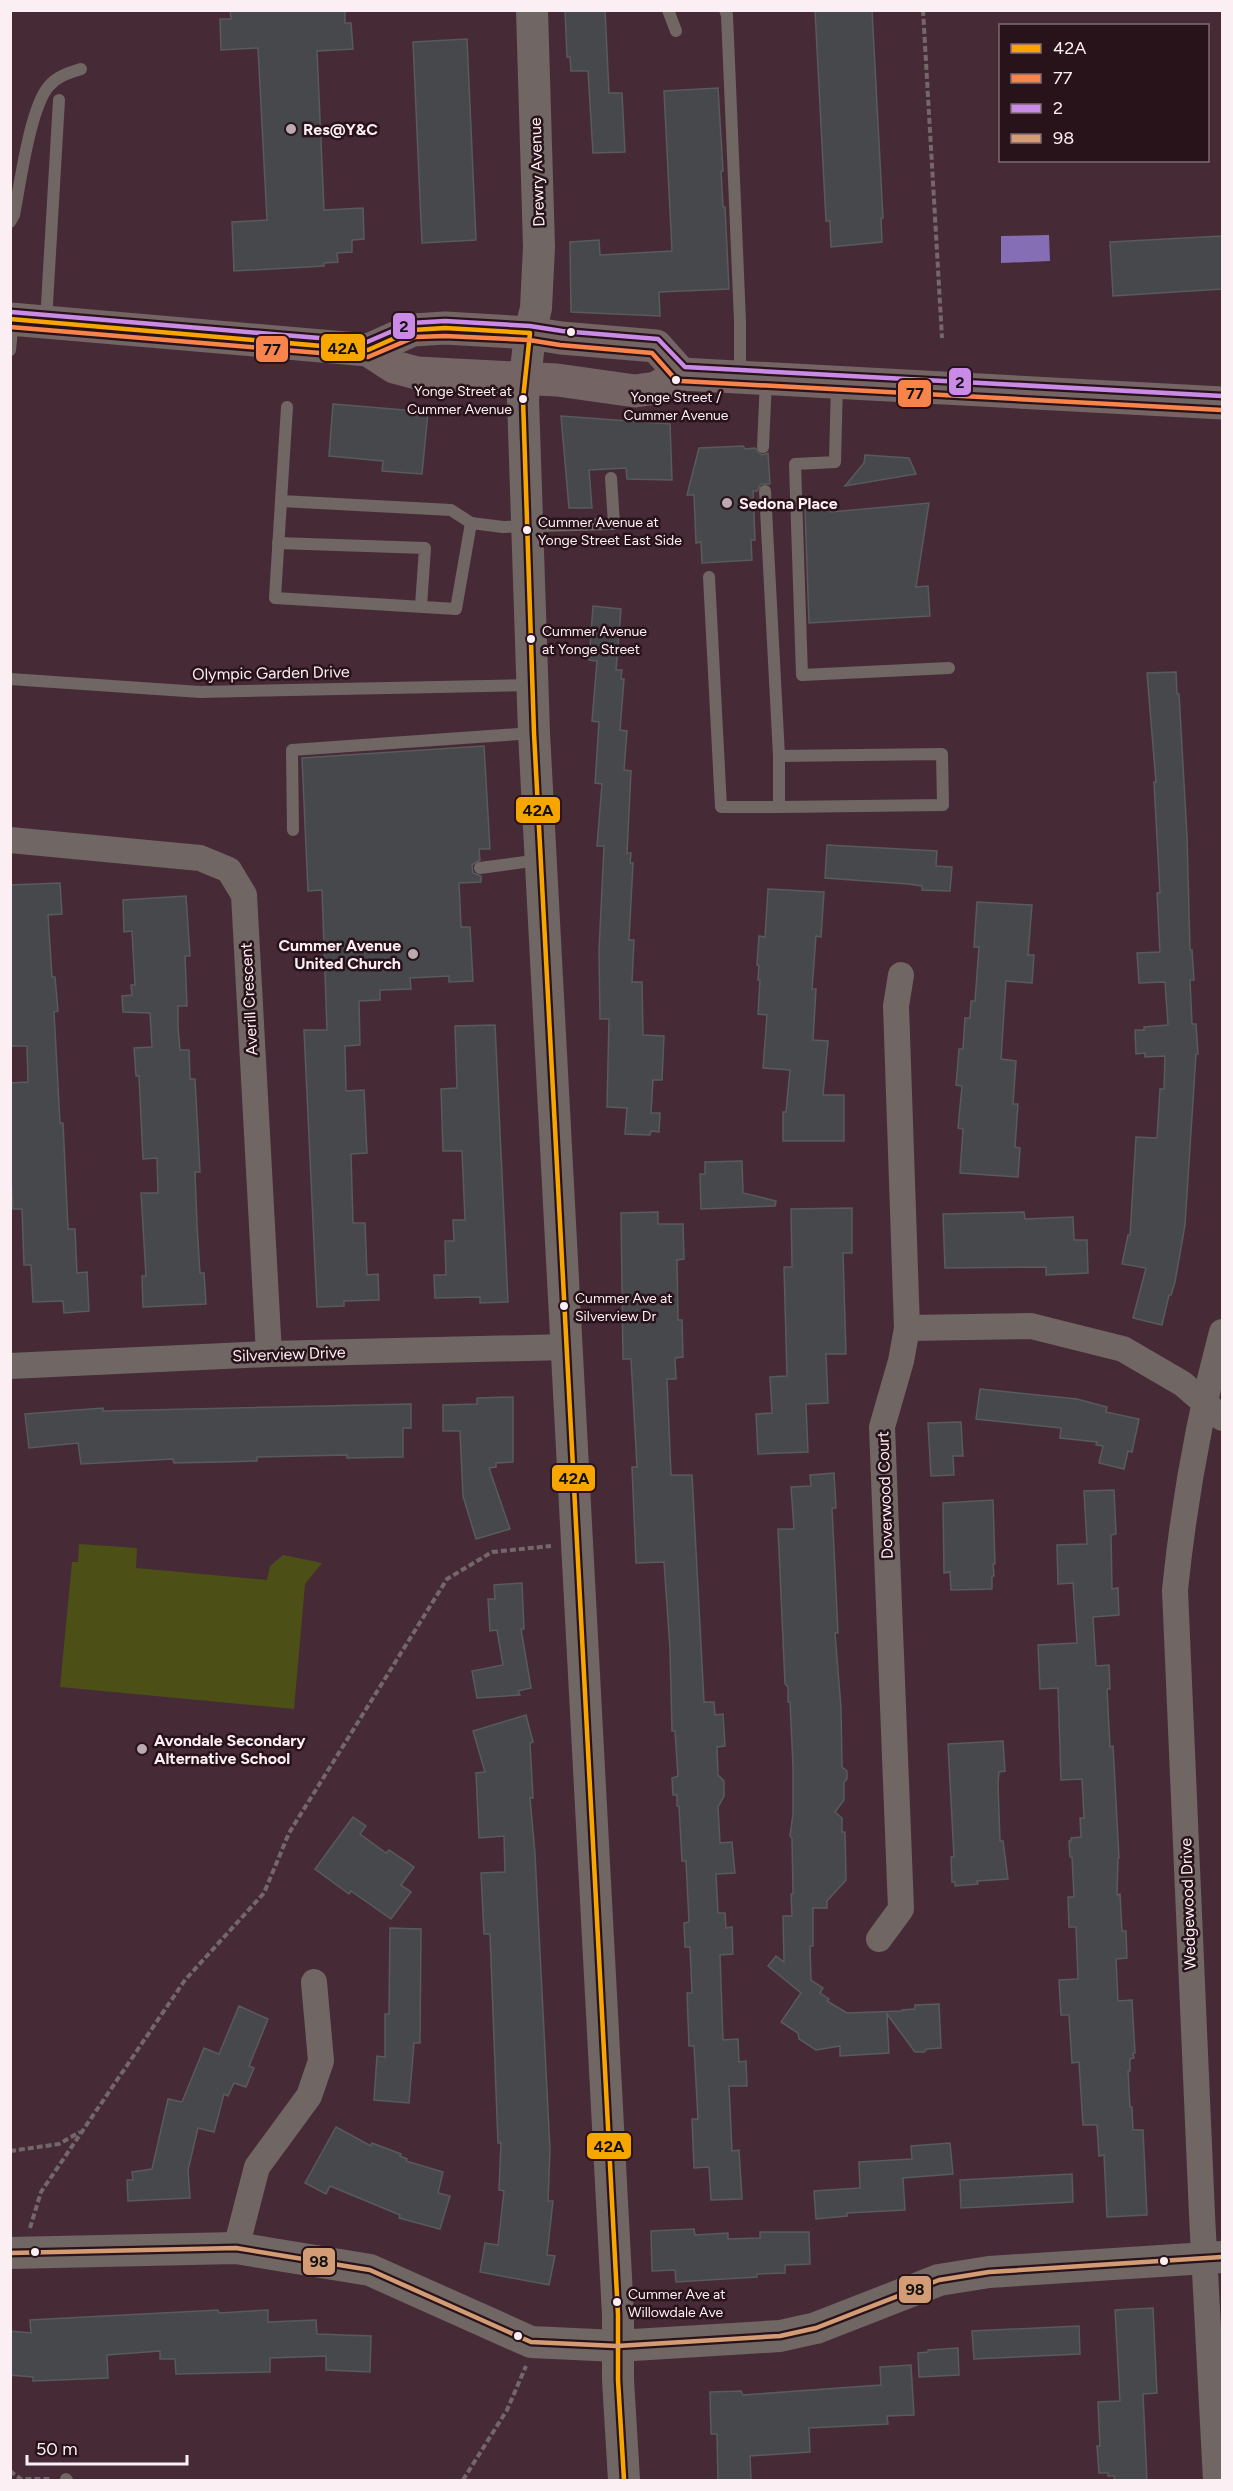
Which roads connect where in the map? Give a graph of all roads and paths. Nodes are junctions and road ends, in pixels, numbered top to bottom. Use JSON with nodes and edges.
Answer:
{"nodes":[{"id":1,"x":531,"y":10,"type":"edge"},
{"id":2,"x":668,"y":10,"type":"edge"},
{"id":3,"x":725,"y":10,"type":"edge"},
{"id":4,"x":923,"y":10,"type":"edge"},
{"id":5,"x":676,"y":31,"type":"dead end"},
{"id":6,"x":81,"y":69,"type":"dead end"},
{"id":7,"x":59,"y":100,"type":"dead end"},
{"id":8,"x":10,"y":222,"type":"edge"},
{"id":9,"x":46,"y":322,"type":"junction"},
{"id":10,"x":11,"y":330,"type":"edge"},
{"id":11,"x":530,"y":333,"type":"junction"},
{"id":12,"x":942,"y":338,"type":"dead end"},
{"id":13,"x":368,"y":350,"type":"junction"},
{"id":14,"x":681,"y":374,"type":"junction"},
{"id":15,"x":753,"y":378,"type":"junction"},
{"id":16,"x":526,"y":379,"type":"junction"},
{"id":17,"x":837,"y":382,"type":"junction"},
{"id":18,"x":1222,"y":403,"type":"edge"},
{"id":19,"x":287,"y":407,"type":"dead end"},
{"id":20,"x":763,"y":447,"type":"dead end"},
{"id":21,"x":611,"y":478,"type":"dead end"},
{"id":22,"x":765,"y":490,"type":"dead end"},
{"id":23,"x":281,"y":501,"type":"junction"},
{"id":24,"x":471,"y":523,"type":"junction"},
{"id":25,"x":528,"y":527,"type":"junction"},
{"id":26,"x":278,"y":543,"type":"junction"},
{"id":27,"x":709,"y":577,"type":"dead end"},
{"id":28,"x":421,"y":606,"type":"junction"},
{"id":29,"x":949,"y":668,"type":"dead end"},
{"id":30,"x":10,"y":679,"type":"edge"},
{"id":31,"x":532,"y":685,"type":"junction"},
{"id":32,"x":534,"y":733,"type":"junction"},
{"id":33,"x":779,"y":756,"type":"junction"},
{"id":34,"x":779,"y":807,"type":"junction"},
{"id":35,"x":293,"y":830,"type":"dead end"},
{"id":36,"x":10,"y":840,"type":"edge"},
{"id":37,"x":541,"y":860,"type":"junction"},
{"id":38,"x":480,"y":868,"type":"dead end"},
{"id":39,"x":901,"y":975,"type":"dead end"},
{"id":40,"x":906,"y":1328,"type":"junction"},
{"id":41,"x":1222,"y":1332,"type":"edge"},
{"id":42,"x":567,"y":1347,"type":"junction"},
{"id":43,"x":269,"y":1354,"type":"junction"},
{"id":44,"x":10,"y":1366,"type":"edge"},
{"id":45,"x":1204,"y":1401,"type":"junction"},
{"id":46,"x":1222,"y":1419,"type":"edge"},
{"id":47,"x":551,"y":1546,"type":"dead end"},
{"id":48,"x":879,"y":1939,"type":"dead end"},
{"id":49,"x":314,"y":1982,"type":"dead end"},
{"id":50,"x":80,"y":2131,"type":"junction"},
{"id":51,"x":11,"y":2153,"type":"edge"},
{"id":52,"x":236,"y":2248,"type":"junction"},
{"id":53,"x":16,"y":2253,"type":"edge"},
{"id":54,"x":1214,"y":2258,"type":"edge"},
{"id":55,"x":531,"y":2342,"type":"junction"},
{"id":56,"x":617,"y":2346,"type":"junction"},
{"id":57,"x":10,"y":2471,"type":"edge"},
{"id":58,"x":67,"y":2480,"type":"edge"},
{"id":59,"x":463,"y":2481,"type":"edge"},
{"id":60,"x":624,"y":2481,"type":"edge"},
{"id":61,"x":1216,"y":2481,"type":"edge"}],
"edges":[{"from":1,"to":11,"type":"street","name":"Drewry Avenue"},
{"from":2,"to":5,"type":"lane"},
{"from":3,"to":15,"type":"lane"},
{"from":4,"to":12,"type":"path"},
{"from":6,"to":8,"type":"lane"},
{"from":7,"to":9,"type":"lane"},
{"from":9,"to":10,"type":"main road"},
{"from":9,"to":13,"type":"main road"},
{"from":11,"to":13,"type":"main road"},
{"from":11,"to":14,"type":"main road"},
{"from":11,"to":16,"type":"street","name":"Drewry Avenue"},
{"from":13,"to":16,"type":"main road"},
{"from":14,"to":15,"type":"main road"},
{"from":14,"to":16,"type":"main road"},
{"from":15,"to":17,"type":"main road"},
{"from":15,"to":20,"type":"lane"},
{"from":16,"to":25,"type":"street","name":"Drewry Avenue"},
{"from":17,"to":18,"type":"main road"},
{"from":17,"to":29,"type":"lane"},
{"from":19,"to":23,"type":"lane"},
{"from":21,"to":25,"type":"lane"},
{"from":22,"to":33,"type":"lane"},
{"from":23,"to":24,"type":"lane"},
{"from":23,"to":26,"type":"lane"},
{"from":24,"to":25,"type":"lane"},
{"from":24,"to":28,"type":"lane"},
{"from":25,"to":31,"type":"street","name":"Drewry Avenue"},
{"from":26,"to":28,"type":"lane"},
{"from":26,"to":28,"type":"lane"},
{"from":27,"to":34,"type":"lane"},
{"from":30,"to":31,"type":"lane","name":"Olympic Garden Drive"},
{"from":31,"to":32,"type":"street","name":"Drewry Avenue"},
{"from":32,"to":35,"type":"lane"},
{"from":32,"to":37,"type":"street","name":"Drewry Avenue"},
{"from":33,"to":34,"type":"lane"},
{"from":33,"to":34,"type":"lane"},
{"from":36,"to":43,"type":"street","name":"Averill Crescent"},
{"from":37,"to":38,"type":"lane"},
{"from":37,"to":42,"type":"street","name":"Drewry Avenue"},
{"from":39,"to":40,"type":"street","name":"Doverwood Court"},
{"from":40,"to":45,"type":"street"},
{"from":40,"to":48,"type":"street","name":"Doverwood Court"},
{"from":41,"to":45,"type":"street","name":"Wedgewood Drive"},
{"from":42,"to":43,"type":"street","name":"Silverview Drive"},
{"from":42,"to":56,"type":"street","name":"Drewry Avenue"},
{"from":43,"to":44,"type":"street","name":"Silverview Drive"},
{"from":45,"to":46,"type":"street"},
{"from":45,"to":54,"type":"street","name":"Wedgewood Drive"},
{"from":47,"to":50,"type":"path"},
{"from":49,"to":52,"type":"street"},
{"from":50,"to":51,"type":"path"},
{"from":50,"to":53,"type":"path"},
{"from":52,"to":53,"type":"street"},
{"from":52,"to":55,"type":"street"},
{"from":54,"to":56,"type":"street"},
{"from":54,"to":61,"type":"street","name":"Wedgewood Drive"},
{"from":55,"to":56,"type":"street"},
{"from":55,"to":59,"type":"path"},
{"from":56,"to":60,"type":"street","name":"Drewry Avenue"},
{"from":57,"to":58,"type":"path"}]}
